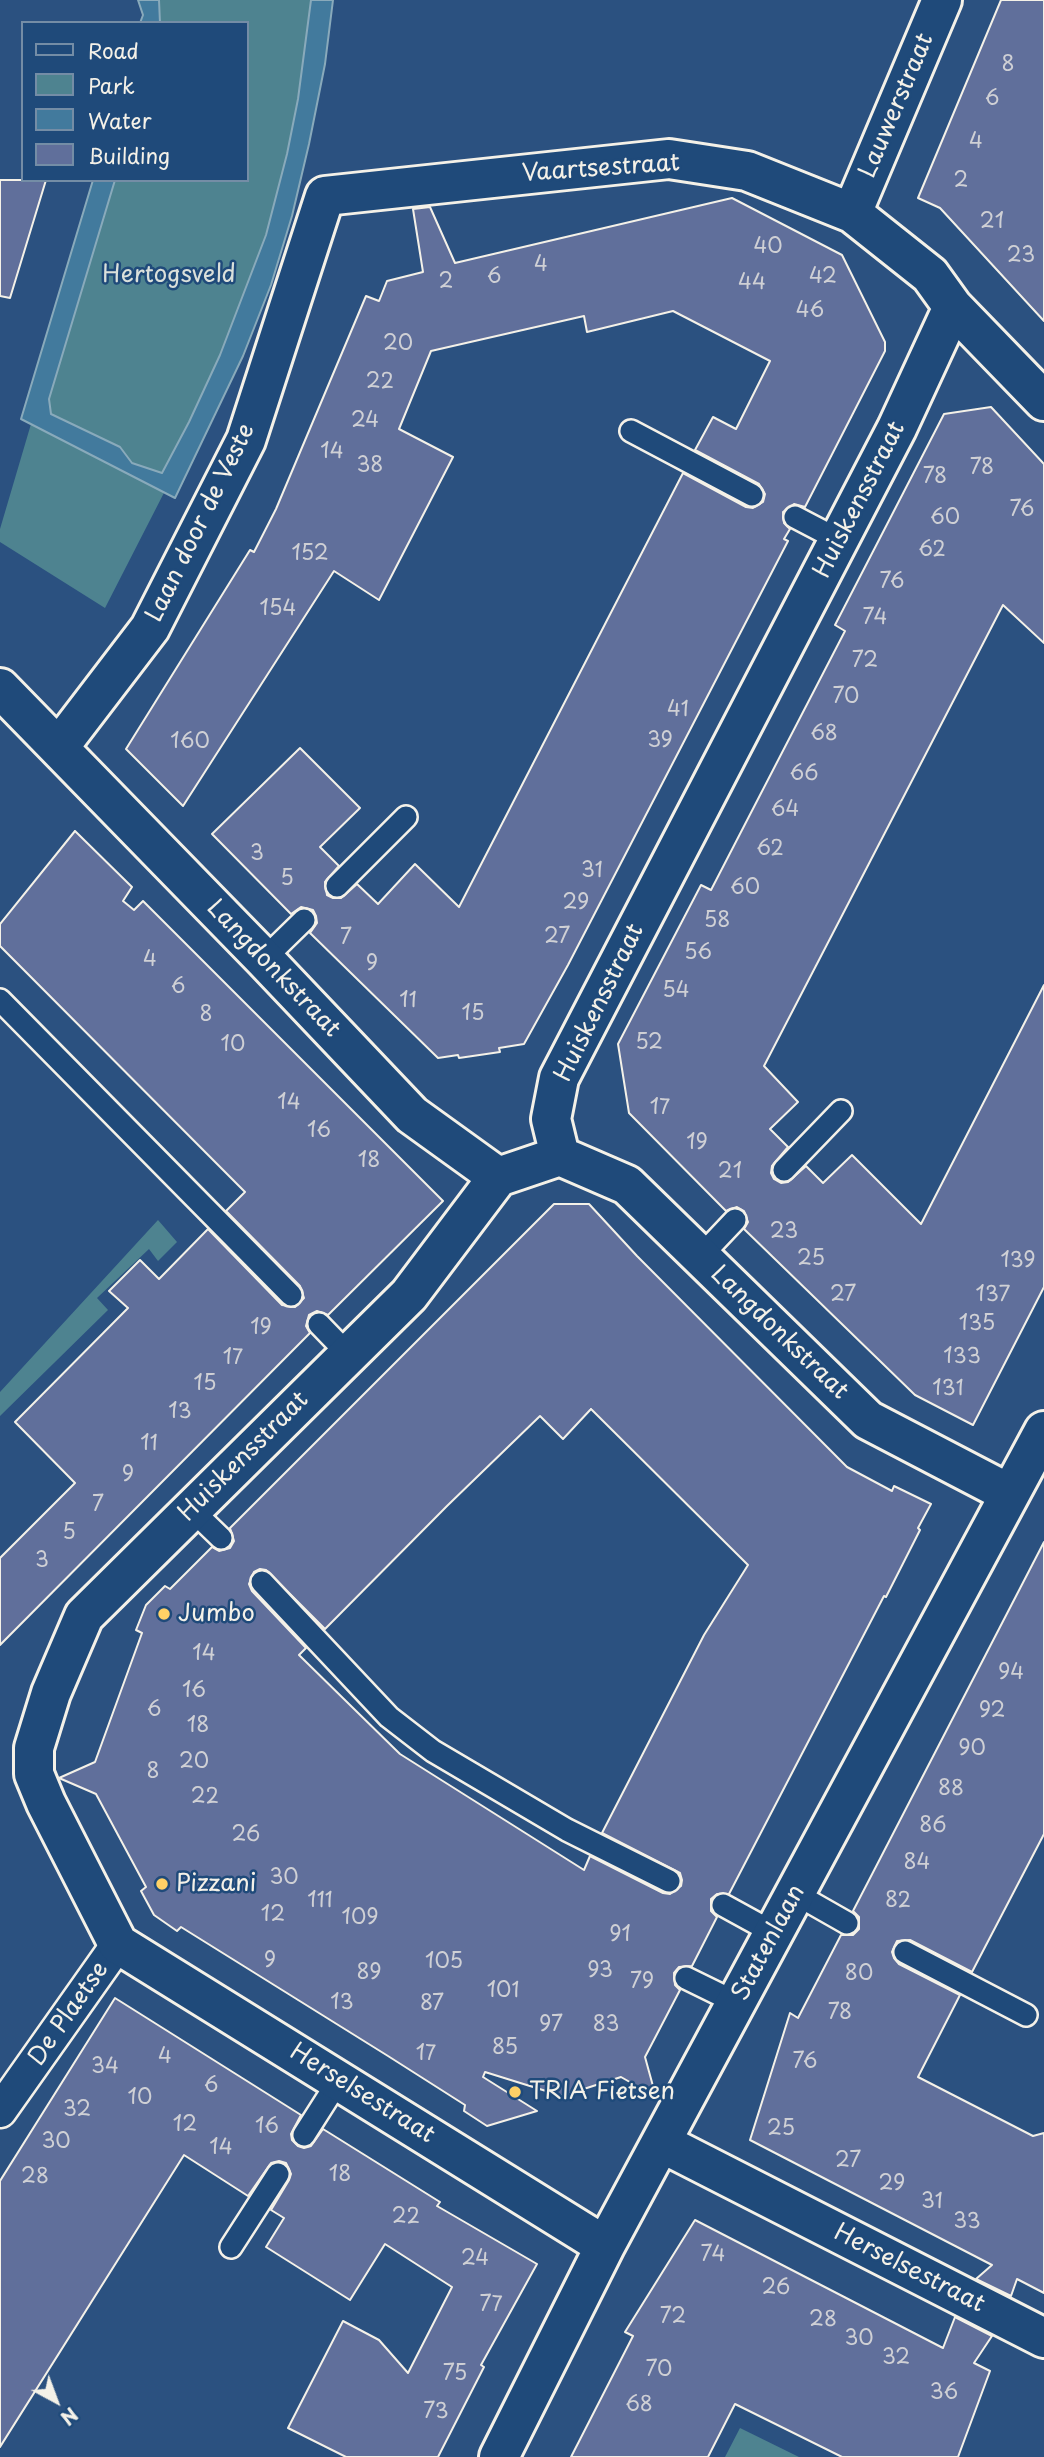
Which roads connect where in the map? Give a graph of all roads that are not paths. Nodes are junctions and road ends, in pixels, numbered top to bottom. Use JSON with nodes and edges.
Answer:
{"nodes":[{"id":1,"x":942,"y":0,"type":"edge"},
{"id":2,"x":325,"y":196,"type":"joint"},
{"id":3,"x":852,"y":213,"type":"junction"},
{"id":4,"x":953,"y":307,"type":"junction"},
{"id":5,"x":1044,"y":401,"type":"edge"},
{"id":6,"x":631,"y":431,"type":"dead end"},
{"id":7,"x":752,"y":495,"type":"dead end"},
{"id":8,"x":795,"y":517,"type":"dead end"},
{"id":9,"x":839,"y":540,"type":"junction"},
{"id":10,"x":0,"y":688,"type":"edge"},
{"id":11,"x":59,"y":747,"type":"junction"},
{"id":12,"x":406,"y":817,"type":"dead end"},
{"id":13,"x":337,"y":886,"type":"dead end"},
{"id":14,"x":304,"y":920,"type":"dead end"},
{"id":15,"x":264,"y":959,"type":"junction"},
{"id":16,"x":0,"y":1000,"type":"edge"},
{"id":17,"x":841,"y":1111,"type":"dead end"},
{"id":18,"x":561,"y":1156,"type":"junction"},
{"id":19,"x":784,"y":1170,"type":"dead end"},
{"id":20,"x":498,"y":1177,"type":"junction"},
{"id":21,"x":735,"y":1220,"type":"dead end"},
{"id":22,"x":700,"y":1257,"type":"junction"},
{"id":23,"x":291,"y":1295,"type":"dead end"},
{"id":24,"x":319,"y":1324,"type":"dead end"},
{"id":25,"x":348,"y":1354,"type":"junction"},
{"id":26,"x":1044,"y":1431,"type":"edge"},
{"id":27,"x":1010,"y":1494,"type":"junction"},
{"id":28,"x":191,"y":1509,"type":"junction"},
{"id":29,"x":220,"y":1538,"type":"dead end"},
{"id":30,"x":262,"y":1582,"type":"dead end"},
{"id":31,"x":46,"y":1803,"type":"joint"},
{"id":32,"x":669,"y":1881,"type":"dead end"},
{"id":33,"x":796,"y":1894,"type":"junction"},
{"id":34,"x":723,"y":1905,"type":"dead end"},
{"id":35,"x":848,"y":1923,"type":"dead end"},
{"id":36,"x":774,"y":1933,"type":"junction"},
{"id":37,"x":118,"y":1944,"type":"junction"},
{"id":38,"x":905,"y":1952,"type":"dead end"},
{"id":39,"x":686,"y":1978,"type":"dead end"},
{"id":40,"x":737,"y":2003,"type":"junction"},
{"id":41,"x":1026,"y":2015,"type":"dead end"},
{"id":42,"x":339,"y":2080,"type":"junction"},
{"id":43,"x":0,"y":2111,"type":"edge"},
{"id":44,"x":303,"y":2135,"type":"dead end"},
{"id":45,"x":662,"y":2143,"type":"junction"},
{"id":46,"x":278,"y":2174,"type":"dead end"},
{"id":47,"x":606,"y":2246,"type":"junction"},
{"id":48,"x":231,"y":2247,"type":"dead end"},
{"id":49,"x":1044,"y":2338,"type":"edge"},
{"id":50,"x":499,"y":2457,"type":"edge"}],
"edges":[{"from":1,"to":3,"type":"street","name":"Lauwerstraat"},
{"from":2,"to":3,"type":"street","name":"Vaartsestraat"},
{"from":2,"to":11,"type":"street","name":"Laan door de Veste"},
{"from":3,"to":4,"type":"street","name":"Vaartsestraat"},
{"from":4,"to":5,"type":"street","name":"Vaartsestraat"},
{"from":4,"to":9,"type":"street","name":"Huiskensstraat"},
{"from":6,"to":7,"type":"lane"},
{"from":8,"to":9,"type":"lane"},
{"from":9,"to":18,"type":"street","name":"Huiskensstraat"},
{"from":10,"to":11,"type":"street","name":"Langdonkstraat"},
{"from":11,"to":15,"type":"street","name":"Langdonkstraat"},
{"from":12,"to":13,"type":"lane"},
{"from":14,"to":15,"type":"lane"},
{"from":15,"to":20,"type":"street","name":"Langdonkstraat"},
{"from":16,"to":23,"type":"lane"},
{"from":17,"to":19,"type":"lane"},
{"from":18,"to":20,"type":"street"},
{"from":18,"to":22,"type":"street","name":"Langdonkstraat"},
{"from":20,"to":25,"type":"street","name":"Huiskensstraat"},
{"from":21,"to":22,"type":"lane"},
{"from":22,"to":27,"type":"street","name":"Langdonkstraat"},
{"from":24,"to":25,"type":"lane"},
{"from":25,"to":28,"type":"street","name":"Huiskensstraat"},
{"from":26,"to":27,"type":"street","name":"Statenlaan"},
{"from":27,"to":33,"type":"street","name":"Statenlaan"},
{"from":28,"to":29,"type":"lane"},
{"from":28,"to":31,"type":"street","name":"Huiskensstraat"},
{"from":30,"to":32,"type":"lane"},
{"from":31,"to":37,"type":"street","name":"De Plaetse"},
{"from":33,"to":35,"type":"lane"},
{"from":33,"to":36,"type":"street","name":"Statenlaan"},
{"from":34,"to":36,"type":"lane"},
{"from":36,"to":40,"type":"street","name":"Statenlaan"},
{"from":37,"to":42,"type":"street","name":"Herselsestraat"},
{"from":37,"to":43,"type":"street","name":"De Plaetse"},
{"from":38,"to":41,"type":"lane"},
{"from":39,"to":40,"type":"lane"},
{"from":40,"to":45,"type":"street","name":"Statenlaan"},
{"from":42,"to":44,"type":"lane"},
{"from":42,"to":47,"type":"street","name":"Herselsestraat"},
{"from":45,"to":47,"type":"street","name":"Statenlaan"},
{"from":45,"to":49,"type":"street","name":"Herselsestraat"},
{"from":46,"to":48,"type":"lane"},
{"from":47,"to":50,"type":"street","name":"Statenlaan"}]}
